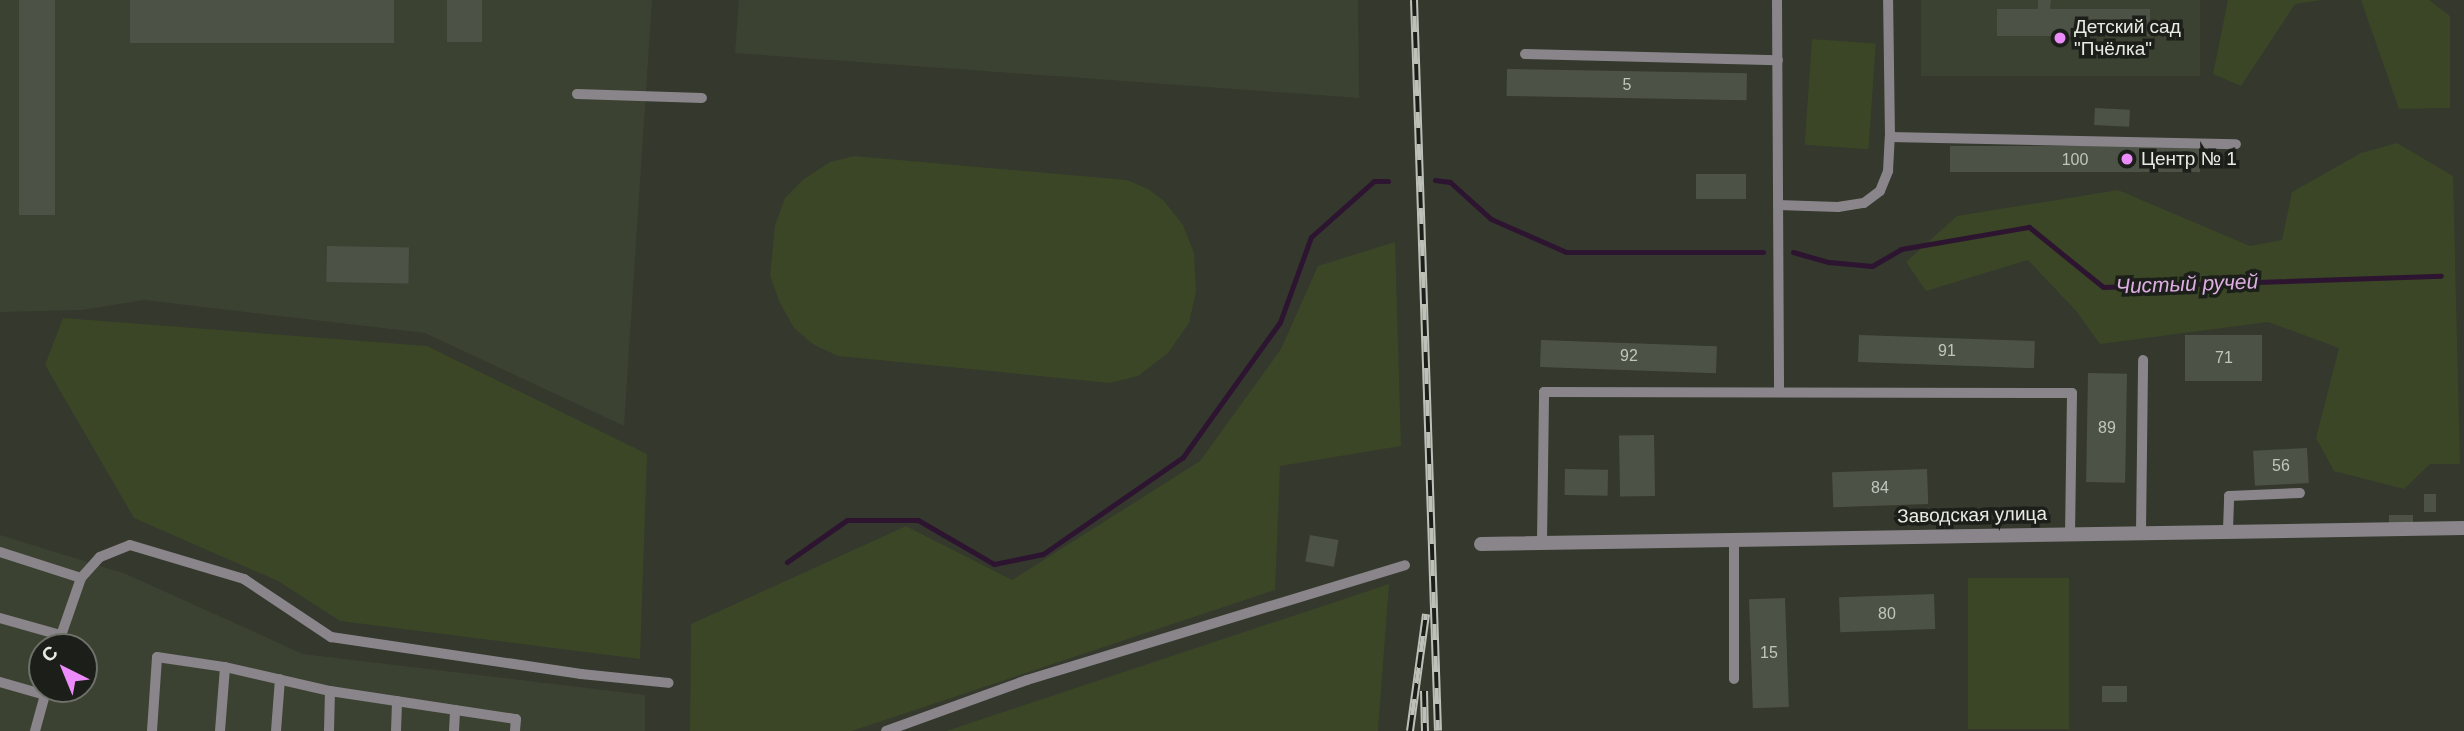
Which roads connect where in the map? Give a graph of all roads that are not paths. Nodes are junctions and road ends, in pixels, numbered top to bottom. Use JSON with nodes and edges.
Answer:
{"nodes":[{"id":1,"x":1777,"y":0,"type":"edge"},
{"id":2,"x":1888,"y":0,"type":"edge"},
{"id":3,"x":1525,"y":54,"type":"dead end"},
{"id":4,"x":1778,"y":60,"type":"junction"},
{"id":5,"x":577,"y":94,"type":"dead end"},
{"id":6,"x":702,"y":98,"type":"dead end"},
{"id":7,"x":1890,"y":137,"type":"junction"},
{"id":8,"x":2236,"y":144,"type":"dead end"},
{"id":9,"x":1778,"y":205,"type":"junction"},
{"id":10,"x":2143,"y":360,"type":"dead end"},
{"id":11,"x":1779,"y":392,"type":"junction"},
{"id":12,"x":2300,"y":493,"type":"dead end"},
{"id":13,"x":2464,"y":528,"type":"edge"},
{"id":14,"x":2228,"y":530,"type":"junction"},
{"id":15,"x":2141,"y":532,"type":"junction"},
{"id":16,"x":2070,"y":533,"type":"junction"},
{"id":17,"x":1734,"y":539,"type":"junction"},
{"id":18,"x":1542,"y":542,"type":"junction"},
{"id":19,"x":1481,"y":544,"type":"dead end"},
{"id":20,"x":0,"y":552,"type":"edge"},
{"id":21,"x":1405,"y":565,"type":"dead end"},
{"id":22,"x":82,"y":578,"type":"junction"},
{"id":23,"x":0,"y":618,"type":"edge"},
{"id":24,"x":53,"y":633,"type":"edge"},
{"id":25,"x":61,"y":633,"type":"edge"},
{"id":26,"x":225,"y":667,"type":"junction"},
{"id":27,"x":280,"y":679,"type":"junction"},
{"id":28,"x":1734,"y":679,"type":"dead end"},
{"id":29,"x":0,"y":682,"type":"edge"},
{"id":30,"x":669,"y":683,"type":"dead end"},
{"id":31,"x":28,"y":688,"type":"edge"},
{"id":32,"x":330,"y":691,"type":"junction"},
{"id":33,"x":397,"y":701,"type":"junction"},
{"id":34,"x":43,"y":703,"type":"edge"},
{"id":35,"x":455,"y":710,"type":"junction"},
{"id":36,"x":35,"y":731,"type":"edge"},
{"id":37,"x":152,"y":731,"type":"edge"},
{"id":38,"x":220,"y":731,"type":"edge"},
{"id":39,"x":276,"y":731,"type":"edge"},
{"id":40,"x":329,"y":731,"type":"edge"},
{"id":41,"x":396,"y":731,"type":"edge"},
{"id":42,"x":454,"y":731,"type":"edge"},
{"id":43,"x":515,"y":731,"type":"edge"},
{"id":44,"x":886,"y":731,"type":"edge"}],
"edges":[{"from":1,"to":4,"type":"lane"},
{"from":2,"to":7,"type":"lane"},
{"from":3,"to":4,"type":"lane"},
{"from":4,"to":9,"type":"lane"},
{"from":5,"to":6,"type":"lane"},
{"from":7,"to":8,"type":"lane"},
{"from":7,"to":9,"type":"lane"},
{"from":9,"to":11,"type":"lane"},
{"from":10,"to":15,"type":"lane"},
{"from":11,"to":16,"type":"lane"},
{"from":11,"to":18,"type":"lane"},
{"from":12,"to":14,"type":"lane"},
{"from":13,"to":14,"type":"street","name":"Заводская улица"},
{"from":14,"to":15,"type":"street","name":"Заводская улица"},
{"from":15,"to":16,"type":"street","name":"Заводская улица"},
{"from":16,"to":17,"type":"street","name":"Заводская улица"},
{"from":17,"to":18,"type":"street","name":"Заводская улица"},
{"from":17,"to":28,"type":"lane"},
{"from":18,"to":19,"type":"street","name":"Заводская улица"},
{"from":20,"to":22,"type":"lane"},
{"from":21,"to":44,"type":"lane"},
{"from":22,"to":25,"type":"lane"},
{"from":22,"to":30,"type":"lane"},
{"from":23,"to":24,"type":"lane"},
{"from":26,"to":27,"type":"lane"},
{"from":26,"to":37,"type":"lane"},
{"from":26,"to":38,"type":"lane"},
{"from":27,"to":32,"type":"lane"},
{"from":27,"to":39,"type":"lane"},
{"from":29,"to":31,"type":"lane"},
{"from":32,"to":33,"type":"lane"},
{"from":32,"to":40,"type":"lane"},
{"from":33,"to":35,"type":"lane"},
{"from":33,"to":41,"type":"lane"},
{"from":34,"to":36,"type":"lane"},
{"from":35,"to":42,"type":"lane"},
{"from":35,"to":43,"type":"lane"}]}
